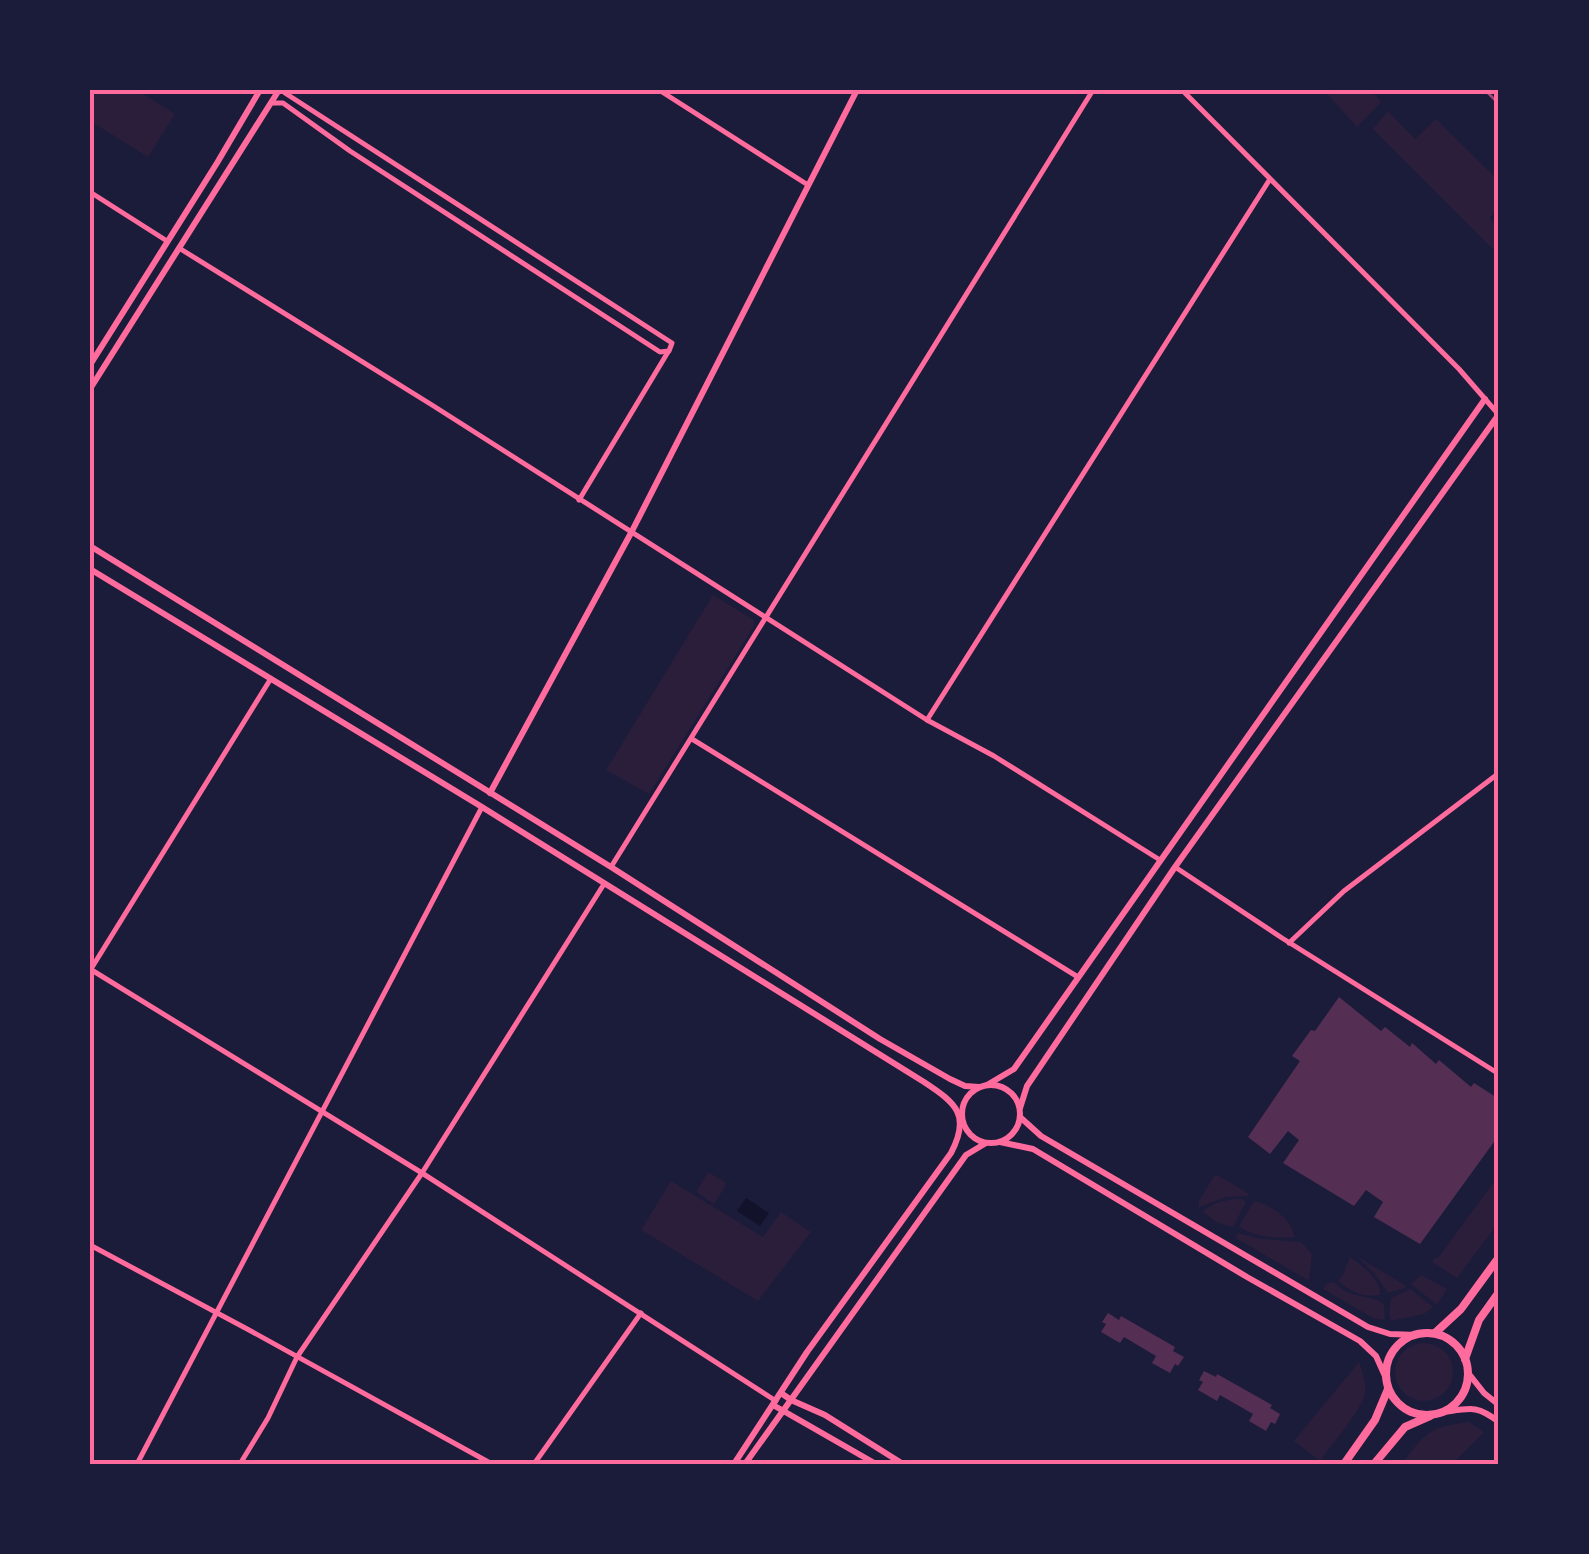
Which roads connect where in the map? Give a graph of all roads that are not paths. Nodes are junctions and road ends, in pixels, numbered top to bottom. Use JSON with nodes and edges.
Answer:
{"nodes":[{"id":1,"x":260,"y":90,"type":"edge"},
{"id":2,"x":282,"y":90,"type":"edge"},
{"id":3,"x":659,"y":90,"type":"edge"},
{"id":4,"x":857,"y":90,"type":"edge"},
{"id":5,"x":1093,"y":90,"type":"edge"},
{"id":6,"x":1182,"y":90,"type":"edge"},
{"id":7,"x":270,"y":105,"type":"junction"},
{"id":8,"x":1270,"y":179,"type":"junction"},
{"id":9,"x":808,"y":185,"type":"junction"},
{"id":10,"x":90,"y":192,"type":"edge"},
{"id":11,"x":167,"y":241,"type":"junction"},
{"id":12,"x":179,"y":248,"type":"junction"},
{"id":13,"x":669,"y":351,"type":"junction"},
{"id":14,"x":90,"y":364,"type":"edge"},
{"id":15,"x":90,"y":389,"type":"edge"},
{"id":16,"x":1485,"y":399,"type":"junction"},
{"id":17,"x":1499,"y":414,"type":"edge"},
{"id":18,"x":579,"y":500,"type":"junction"},
{"id":19,"x":630,"y":533,"type":"junction"},
{"id":20,"x":90,"y":546,"type":"edge"},
{"id":21,"x":90,"y":569,"type":"edge"},
{"id":22,"x":768,"y":617,"type":"junction"},
{"id":23,"x":270,"y":680,"type":"junction"},
{"id":24,"x":927,"y":720,"type":"junction"},
{"id":25,"x":692,"y":739,"type":"junction"},
{"id":26,"x":1499,"y":774,"type":"edge"},
{"id":27,"x":490,"y":793,"type":"junction"},
{"id":28,"x":482,"y":808,"type":"junction"},
{"id":29,"x":1160,"y":860,"type":"junction"},
{"id":30,"x":1174,"y":867,"type":"junction"},
{"id":31,"x":611,"y":868,"type":"junction"},
{"id":32,"x":604,"y":884,"type":"junction"},
{"id":33,"x":1290,"y":943,"type":"junction"},
{"id":34,"x":90,"y":969,"type":"edge"},
{"id":35,"x":1078,"y":978,"type":"junction"},
{"id":36,"x":1499,"y":1074,"type":"edge"},
{"id":37,"x":983,"y":1086,"type":"junction"},
{"id":38,"x":322,"y":1113,"type":"junction"},
{"id":39,"x":1020,"y":1113,"type":"junction"},
{"id":40,"x":961,"y":1120,"type":"junction"},
{"id":41,"x":1000,"y":1142,"type":"junction"},
{"id":42,"x":986,"y":1143,"type":"junction"},
{"id":43,"x":422,"y":1173,"type":"junction"},
{"id":44,"x":90,"y":1245,"type":"edge"},
{"id":45,"x":1499,"y":1257,"type":"edge"},
{"id":46,"x":1499,"y":1292,"type":"edge"},
{"id":47,"x":216,"y":1312,"type":"junction"},
{"id":48,"x":640,"y":1313,"type":"junction"},
{"id":49,"x":1416,"y":1334,"type":"junction"},
{"id":50,"x":1434,"y":1334,"type":"junction"},
{"id":51,"x":298,"y":1357,"type":"junction"},
{"id":52,"x":1465,"y":1359,"type":"junction"},
{"id":53,"x":1469,"y":1374,"type":"junction"},
{"id":54,"x":1386,"y":1376,"type":"junction"},
{"id":55,"x":1388,"y":1389,"type":"junction"},
{"id":56,"x":777,"y":1400,"type":"junction"},
{"id":57,"x":791,"y":1400,"type":"junction"},
{"id":58,"x":1499,"y":1404,"type":"edge"},
{"id":59,"x":784,"y":1411,"type":"junction"},
{"id":60,"x":1444,"y":1412,"type":"junction"},
{"id":61,"x":1431,"y":1416,"type":"junction"},
{"id":62,"x":1499,"y":1422,"type":"edge"},
{"id":63,"x":137,"y":1464,"type":"edge"},
{"id":64,"x":240,"y":1464,"type":"edge"},
{"id":65,"x":492,"y":1464,"type":"edge"},
{"id":66,"x":534,"y":1464,"type":"edge"},
{"id":67,"x":734,"y":1464,"type":"edge"},
{"id":68,"x":745,"y":1464,"type":"edge"},
{"id":69,"x":876,"y":1464,"type":"edge"},
{"id":70,"x":903,"y":1464,"type":"edge"},
{"id":71,"x":1344,"y":1464,"type":"edge"},
{"id":72,"x":1374,"y":1464,"type":"edge"}],
"edges":[{"from":1,"to":11,"type":"main road"},
{"from":2,"to":7,"type":"main road"},
{"from":2,"to":13,"type":"street"},
{"from":3,"to":9,"type":"street"},
{"from":4,"to":9,"type":"main road"},
{"from":5,"to":22,"type":"street"},
{"from":6,"to":8,"type":"street"},
{"from":7,"to":12,"type":"main road"},
{"from":7,"to":13,"type":"street"},
{"from":8,"to":16,"type":"street"},
{"from":8,"to":24,"type":"street"},
{"from":9,"to":19,"type":"main road"},
{"from":10,"to":11,"type":"street"},
{"from":11,"to":14,"type":"main road"},
{"from":12,"to":15,"type":"main road"},
{"from":12,"to":18,"type":"street"},
{"from":13,"to":18,"type":"street"},
{"from":16,"to":17,"type":"street"},
{"from":16,"to":29,"type":"main road"},
{"from":17,"to":30,"type":"main road"},
{"from":18,"to":19,"type":"street"},
{"from":19,"to":22,"type":"street"},
{"from":19,"to":27,"type":"main road"},
{"from":20,"to":27,"type":"main road"},
{"from":21,"to":23,"type":"main road"},
{"from":22,"to":24,"type":"street"},
{"from":22,"to":25,"type":"street"},
{"from":23,"to":28,"type":"main road"},
{"from":23,"to":34,"type":"street"},
{"from":24,"to":29,"type":"street"},
{"from":25,"to":31,"type":"street"},
{"from":25,"to":35,"type":"street"},
{"from":26,"to":33,"type":"street"},
{"from":27,"to":31,"type":"main road"},
{"from":28,"to":32,"type":"main road"},
{"from":28,"to":38,"type":"street"},
{"from":29,"to":35,"type":"main road"},
{"from":30,"to":33,"type":"street"},
{"from":30,"to":39,"type":"main road"},
{"from":31,"to":37,"type":"main road"},
{"from":32,"to":40,"type":"main road"},
{"from":32,"to":43,"type":"street"},
{"from":33,"to":36,"type":"street"},
{"from":34,"to":38,"type":"street"},
{"from":35,"to":37,"type":"main road"},
{"from":37,"to":39,"type":"main road"},
{"from":37,"to":40,"type":"main road"},
{"from":38,"to":43,"type":"street"},
{"from":38,"to":47,"type":"street"},
{"from":39,"to":41,"type":"main road"},
{"from":39,"to":49,"type":"main road"},
{"from":40,"to":42,"type":"main road"},
{"from":40,"to":56,"type":"main road"},
{"from":41,"to":42,"type":"main road"},
{"from":41,"to":54,"type":"main road"},
{"from":42,"to":57,"type":"main road"},
{"from":43,"to":48,"type":"street"},
{"from":43,"to":51,"type":"street"},
{"from":44,"to":47,"type":"street"},
{"from":45,"to":50,"type":"main road"},
{"from":46,"to":52,"type":"main road"},
{"from":47,"to":51,"type":"street"},
{"from":47,"to":63,"type":"street"},
{"from":48,"to":56,"type":"street"},
{"from":48,"to":66,"type":"street"},
{"from":49,"to":50,"type":"main road"},
{"from":49,"to":54,"type":"main road"},
{"from":50,"to":52,"type":"main road"},
{"from":51,"to":64,"type":"street"},
{"from":51,"to":65,"type":"street"},
{"from":52,"to":53,"type":"main road"},
{"from":53,"to":58,"type":"main road"},
{"from":53,"to":60,"type":"main road"},
{"from":54,"to":55,"type":"main road"},
{"from":55,"to":61,"type":"main road"},
{"from":55,"to":71,"type":"main road"},
{"from":56,"to":57,"type":"main road"},
{"from":56,"to":59,"type":"main road"},
{"from":56,"to":67,"type":"main road"},
{"from":57,"to":59,"type":"main road"},
{"from":57,"to":70,"type":"main road"},
{"from":59,"to":68,"type":"main road"},
{"from":59,"to":69,"type":"main road"},
{"from":60,"to":61,"type":"main road"},
{"from":60,"to":62,"type":"main road"},
{"from":61,"to":72,"type":"main road"}]}
